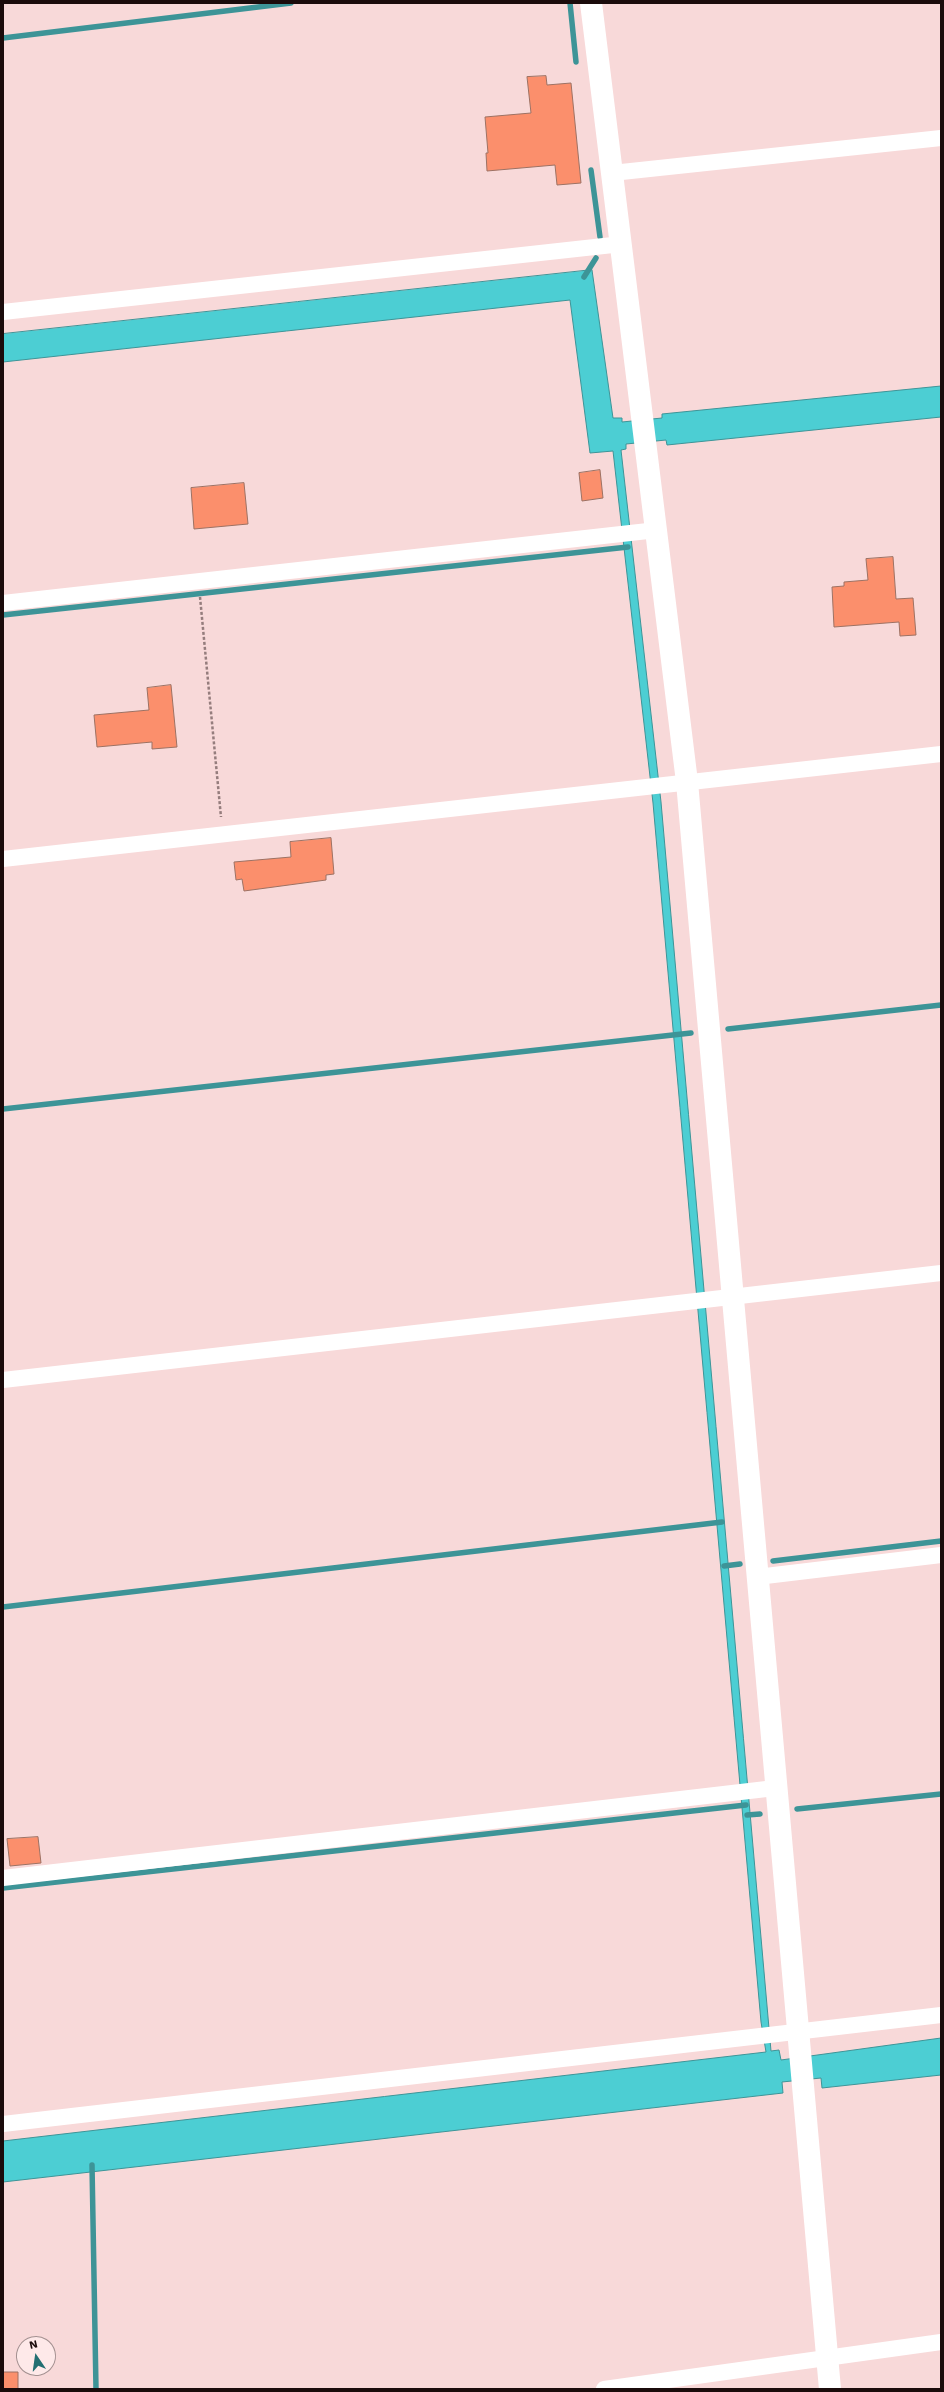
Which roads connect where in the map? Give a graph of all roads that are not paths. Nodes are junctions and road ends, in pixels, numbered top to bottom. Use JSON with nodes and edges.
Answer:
{"nodes":[{"id":1,"x":591,"y":3,"type":"edge"},
{"id":2,"x":941,"y":138,"type":"edge"},
{"id":3,"x":612,"y":173,"type":"junction"},
{"id":4,"x":622,"y":244,"type":"junction"},
{"id":5,"x":3,"y":312,"type":"edge"},
{"id":6,"x":657,"y":530,"type":"junction"},
{"id":7,"x":3,"y":603,"type":"edge"},
{"id":8,"x":941,"y":754,"type":"edge"},
{"id":9,"x":687,"y":782,"type":"junction"},
{"id":10,"x":3,"y":859,"type":"edge"},
{"id":11,"x":941,"y":1273,"type":"edge"},
{"id":12,"x":732,"y":1296,"type":"junction"},
{"id":13,"x":3,"y":1380,"type":"edge"},
{"id":14,"x":941,"y":1555,"type":"edge"},
{"id":15,"x":757,"y":1577,"type":"junction"},
{"id":16,"x":765,"y":1790,"type":"junction"},
{"id":17,"x":3,"y":1878,"type":"edge"},
{"id":18,"x":941,"y":2015,"type":"edge"},
{"id":19,"x":797,"y":2031,"type":"junction"},
{"id":20,"x":3,"y":2124,"type":"edge"},
{"id":21,"x":941,"y":2342,"type":"edge"},
{"id":22,"x":827,"y":2358,"type":"junction"},
{"id":23,"x":604,"y":2389,"type":"edge"},
{"id":24,"x":830,"y":2389,"type":"edge"}],
"edges":[{"from":1,"to":3,"type":"street"},
{"from":2,"to":3,"type":"street"},
{"from":3,"to":4,"type":"street"},
{"from":4,"to":5,"type":"street"},
{"from":4,"to":6,"type":"street"},
{"from":6,"to":7,"type":"street"},
{"from":6,"to":9,"type":"street"},
{"from":8,"to":9,"type":"street"},
{"from":9,"to":10,"type":"street"},
{"from":9,"to":12,"type":"street"},
{"from":11,"to":12,"type":"street"},
{"from":12,"to":13,"type":"street"},
{"from":12,"to":15,"type":"street"},
{"from":14,"to":15,"type":"street"},
{"from":15,"to":16,"type":"street"},
{"from":16,"to":17,"type":"street"},
{"from":16,"to":19,"type":"street"},
{"from":18,"to":19,"type":"street"},
{"from":19,"to":20,"type":"street"},
{"from":19,"to":22,"type":"street"},
{"from":21,"to":22,"type":"street"},
{"from":22,"to":23,"type":"street"},
{"from":22,"to":24,"type":"street"}]}
